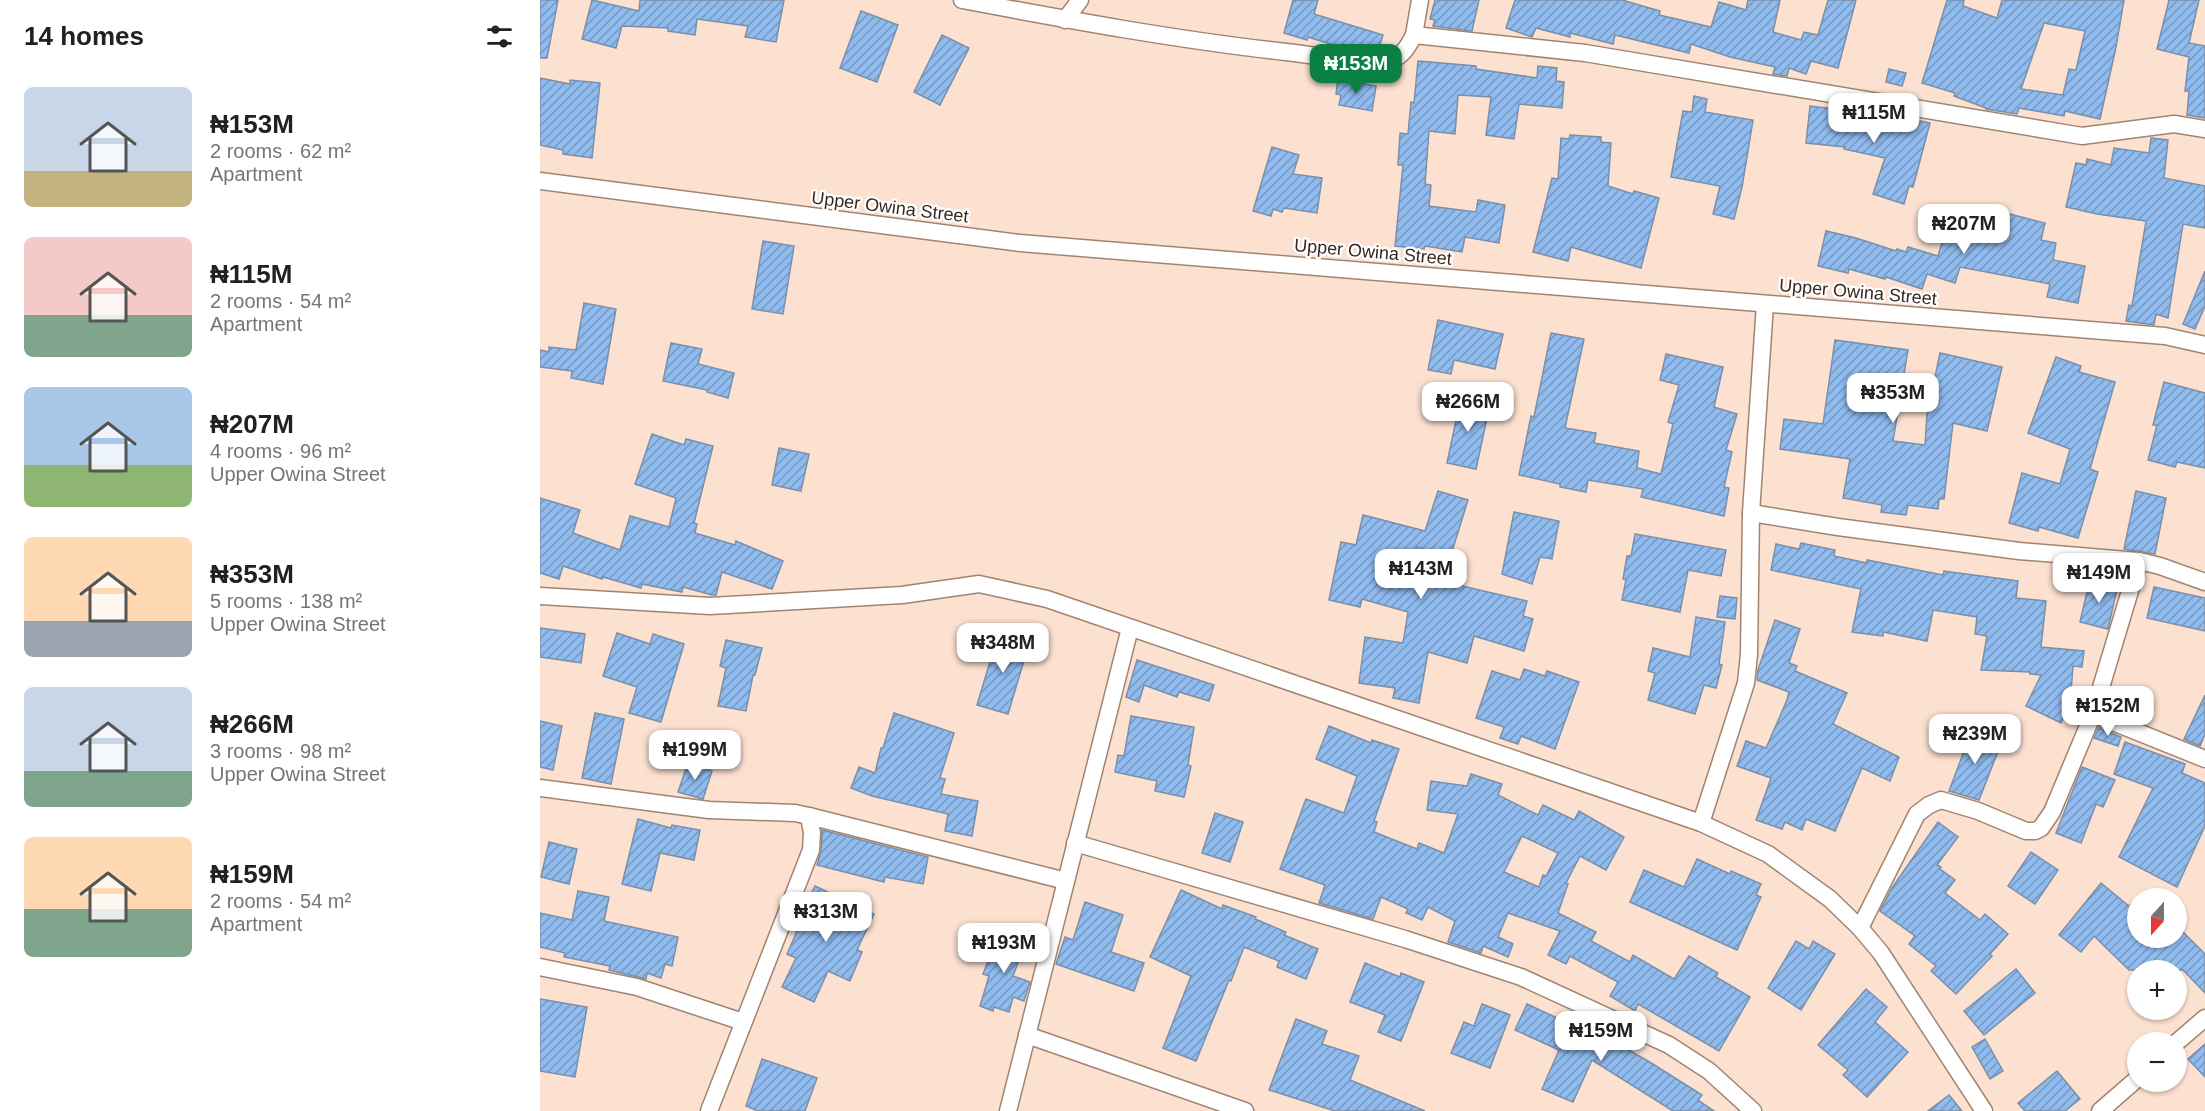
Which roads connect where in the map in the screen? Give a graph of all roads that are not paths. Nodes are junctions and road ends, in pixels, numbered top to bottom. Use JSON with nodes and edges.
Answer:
{"nodes":[{"id":1,"x":962,"y":0,"type":"edge"},
{"id":2,"x":1080,"y":0,"type":"edge"},
{"id":3,"x":1420,"y":0,"type":"edge"},
{"id":4,"x":1065,"y":20,"type":"junction"},
{"id":5,"x":1414,"y":35,"type":"junction"},
{"id":6,"x":2205,"y":129,"type":"edge"},
{"id":7,"x":540,"y":181,"type":"edge"},
{"id":8,"x":1765,"y":304,"type":"junction"},
{"id":9,"x":2205,"y":345,"type":"edge"},
{"id":10,"x":1751,"y":513,"type":"junction"},
{"id":11,"x":2139,"y":561,"type":"junction"},
{"id":12,"x":2205,"y":582,"type":"edge"},
{"id":13,"x":540,"y":596,"type":"edge"},
{"id":14,"x":1130,"y":628,"type":"junction"},
{"id":15,"x":2093,"y":714,"type":"junction"},
{"id":16,"x":2205,"y":759,"type":"edge"},
{"id":17,"x":540,"y":788,"type":"edge"},
{"id":18,"x":809,"y":816,"type":"junction"},
{"id":19,"x":1701,"y":823,"type":"junction"},
{"id":20,"x":1075,"y":843,"type":"junction"},
{"id":21,"x":1066,"y":880,"type":"junction"},
{"id":22,"x":1860,"y":928,"type":"junction"},
{"id":23,"x":540,"y":967,"type":"edge"},
{"id":24,"x":2205,"y":1018,"type":"edge"},
{"id":25,"x":743,"y":1022,"type":"junction"},
{"id":26,"x":2187,"y":1034,"type":"edge"},
{"id":27,"x":1027,"y":1035,"type":"junction"},
{"id":28,"x":2127,"y":1088,"type":"edge"},
{"id":29,"x":709,"y":1111,"type":"edge"},
{"id":30,"x":1008,"y":1111,"type":"edge"},
{"id":31,"x":1245,"y":1111,"type":"edge"},
{"id":32,"x":1753,"y":1111,"type":"edge"},
{"id":33,"x":1984,"y":1111,"type":"edge"},
{"id":34,"x":2100,"y":1111,"type":"edge"}],
"edges":[{"from":1,"to":4,"type":"street"},
{"from":2,"to":4,"type":"street"},
{"from":3,"to":5,"type":"street"},
{"from":4,"to":5,"type":"street"},
{"from":5,"to":6,"type":"street"},
{"from":7,"to":8,"type":"street","name":"Upper Owina Street"},
{"from":8,"to":9,"type":"street","name":"Upper Owina Street"},
{"from":8,"to":10,"type":"street"},
{"from":10,"to":11,"type":"street"},
{"from":10,"to":19,"type":"street"},
{"from":11,"to":12,"type":"street"},
{"from":11,"to":15,"type":"street"},
{"from":13,"to":14,"type":"street"},
{"from":14,"to":19,"type":"street"},
{"from":14,"to":20,"type":"street"},
{"from":15,"to":16,"type":"street"},
{"from":15,"to":22,"type":"street"},
{"from":17,"to":18,"type":"street"},
{"from":18,"to":21,"type":"street"},
{"from":18,"to":25,"type":"street"},
{"from":19,"to":22,"type":"street"},
{"from":20,"to":21,"type":"street"},
{"from":20,"to":32,"type":"street"},
{"from":21,"to":27,"type":"street"},
{"from":22,"to":33,"type":"street"},
{"from":23,"to":25,"type":"street"},
{"from":24,"to":26,"type":"street"},
{"from":25,"to":29,"type":"street"},
{"from":27,"to":30,"type":"street"},
{"from":27,"to":31,"type":"street"},
{"from":28,"to":34,"type":"street"}]}
